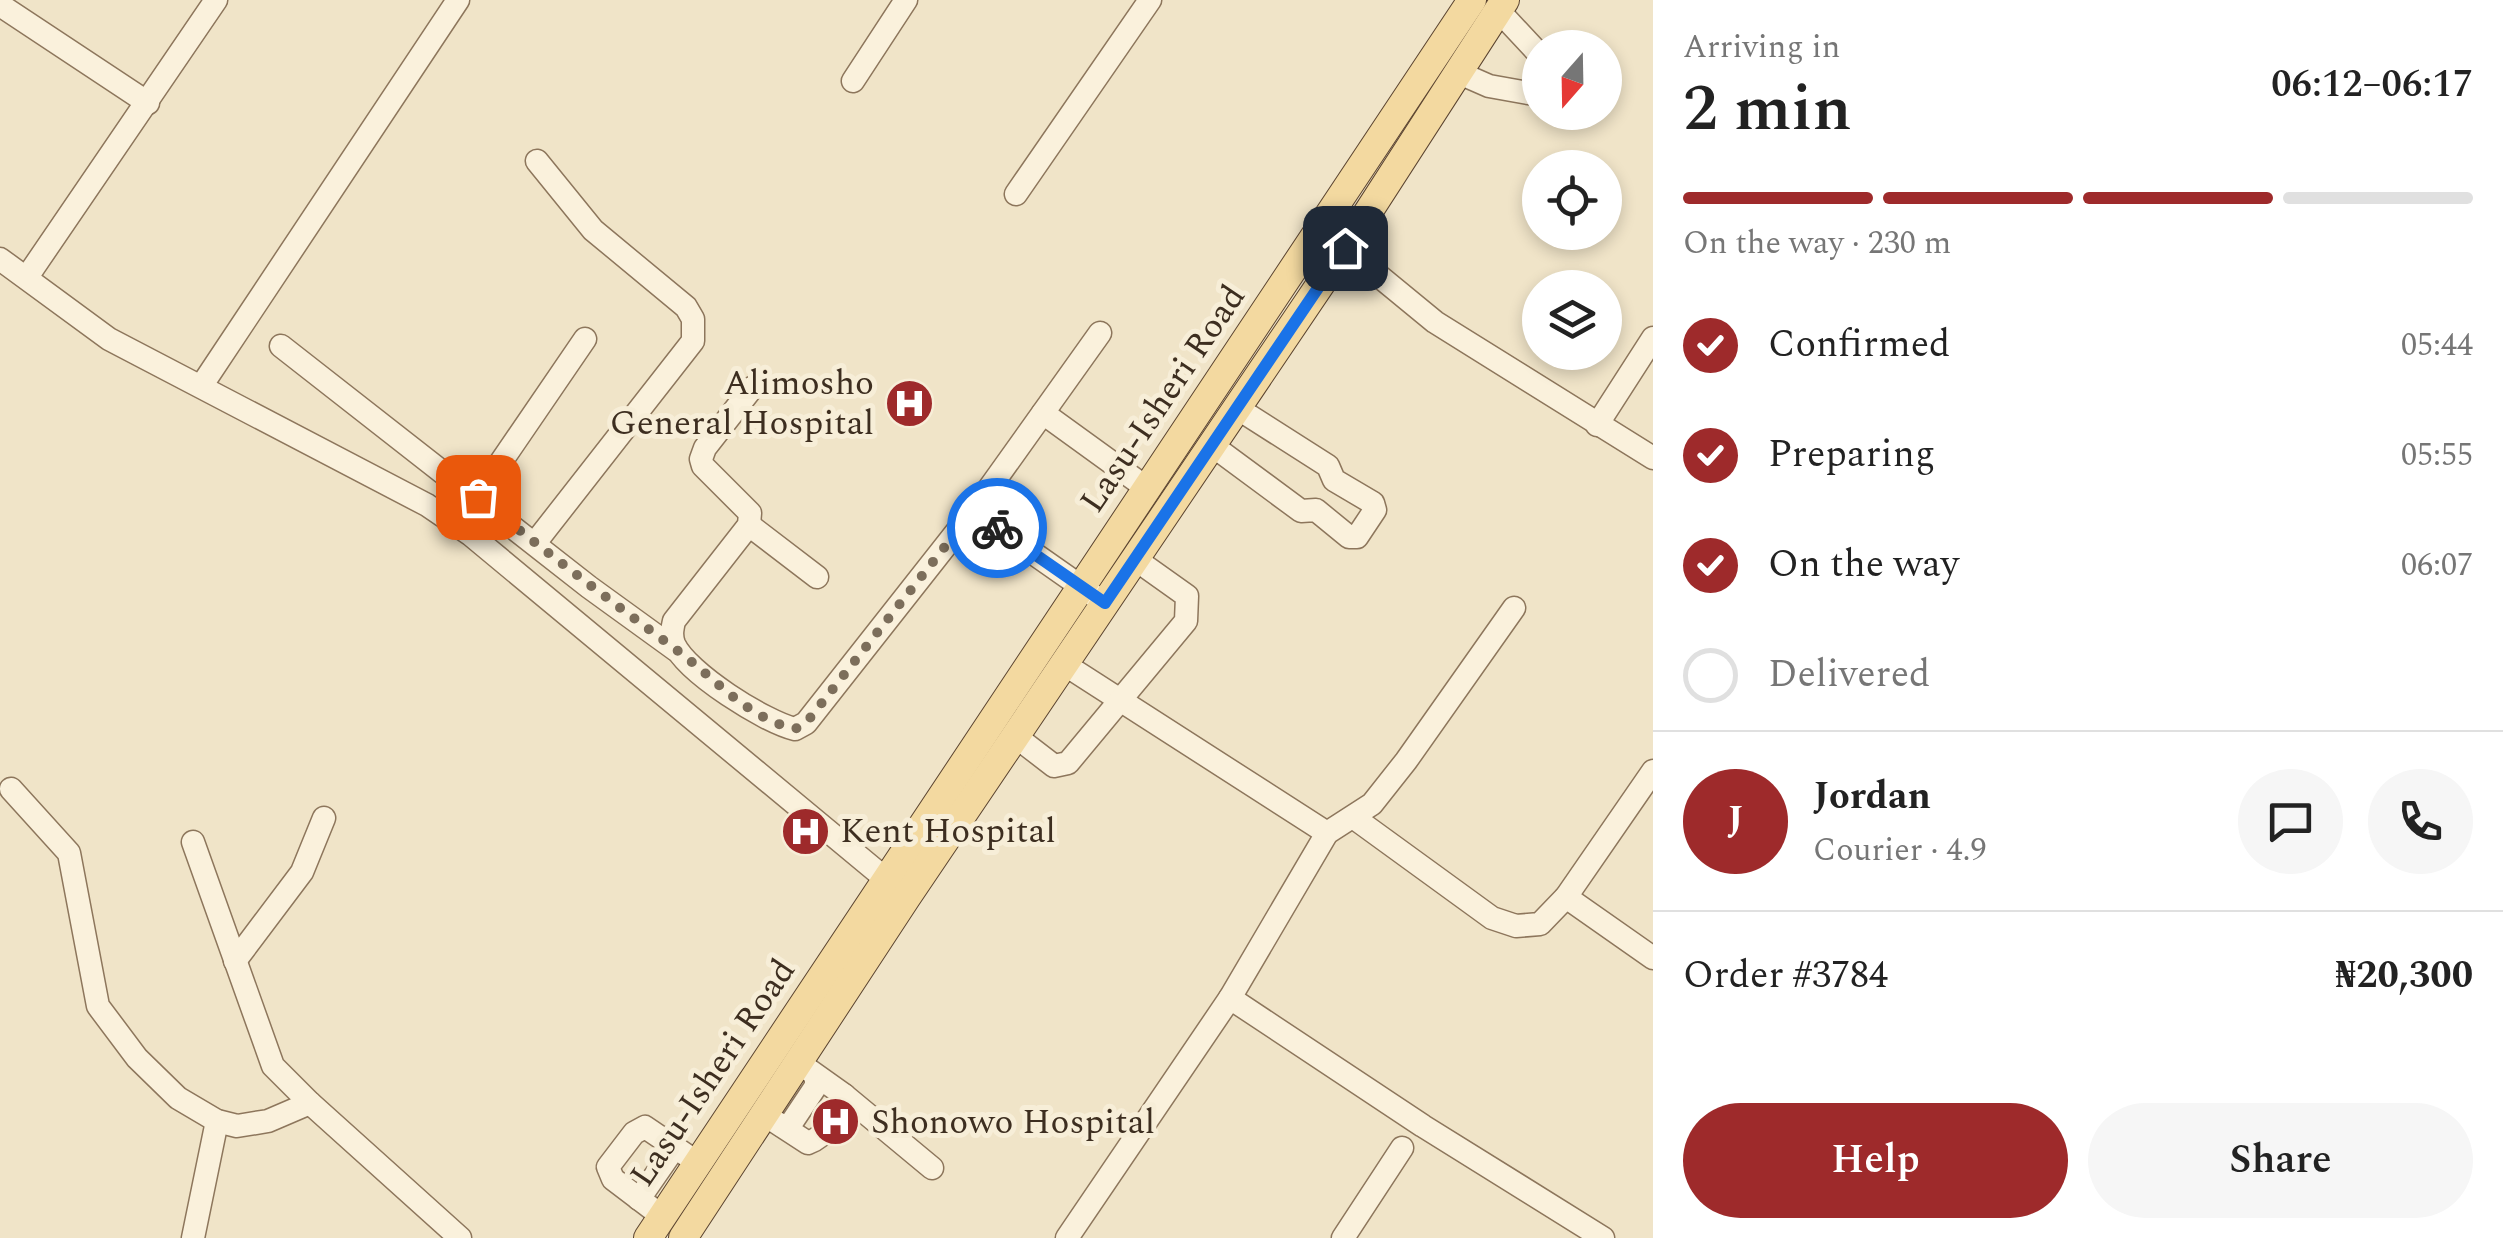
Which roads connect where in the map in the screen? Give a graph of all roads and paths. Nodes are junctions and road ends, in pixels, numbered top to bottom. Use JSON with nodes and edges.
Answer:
{"nodes":[{"id":1,"x":216,"y":0,"type":"edge"},
{"id":2,"x":458,"y":0,"type":"edge"},
{"id":3,"x":906,"y":0,"type":"edge"},
{"id":4,"x":1150,"y":0,"type":"edge"},
{"id":5,"x":1472,"y":0,"type":"edge"},
{"id":6,"x":0,"y":5,"type":"edge"},
{"id":7,"x":1502,"y":5,"type":"edge"},
{"id":8,"x":1522,"y":32,"type":"edge"},
{"id":9,"x":1458,"y":72,"type":"junction"},
{"id":10,"x":853,"y":81,"type":"dead end"},
{"id":11,"x":1522,"y":92,"type":"edge"},
{"id":12,"x":148,"y":104,"type":"junction"},
{"id":13,"x":537,"y":161,"type":"dead end"},
{"id":14,"x":1016,"y":194,"type":"dead end"},
{"id":15,"x":1345,"y":248,"type":"junction"},
{"id":16,"x":0,"y":259,"type":"edge"},
{"id":17,"x":26,"y":277,"type":"junction"},
{"id":18,"x":1100,"y":333,"type":"dead end"},
{"id":19,"x":585,"y":338,"type":"dead end"},
{"id":20,"x":1653,"y":338,"type":"edge"},
{"id":21,"x":281,"y":346,"type":"dead end"},
{"id":22,"x":202,"y":385,"type":"junction"},
{"id":23,"x":752,"y":388,"type":"dead end"},
{"id":24,"x":1237,"y":408,"type":"junction"},
{"id":25,"x":1043,"y":413,"type":"junction"},
{"id":26,"x":1597,"y":425,"type":"junction"},
{"id":27,"x":1213,"y":446,"type":"junction"},
{"id":28,"x":1653,"y":458,"type":"edge"},
{"id":29,"x":1334,"y":480,"type":"junction"},
{"id":30,"x":1148,"y":489,"type":"junction"},
{"id":31,"x":478,"y":497,"type":"junction"},
{"id":32,"x":1316,"y":510,"type":"junction"},
{"id":33,"x":973,"y":511,"type":"junction"},
{"id":34,"x":748,"y":525,"type":"junction"},
{"id":35,"x":535,"y":543,"type":"junction"},
{"id":36,"x":1135,"y":559,"type":"junction"},
{"id":37,"x":818,"y":577,"type":"dead end"},
{"id":38,"x":1094,"y":596,"type":"junction"},
{"id":39,"x":1514,"y":608,"type":"dead end"},
{"id":40,"x":676,"y":650,"type":"junction"},
{"id":41,"x":1064,"y":664,"type":"junction"},
{"id":42,"x":1119,"y":701,"type":"junction"},
{"id":43,"x":1015,"y":736,"type":"junction"},
{"id":44,"x":1653,"y":770,"type":"edge"},
{"id":45,"x":11,"y":789,"type":"dead end"},
{"id":46,"x":1353,"y":817,"type":"junction"},
{"id":47,"x":324,"y":818,"type":"dead end"},
{"id":48,"x":1327,"y":833,"type":"junction"},
{"id":49,"x":193,"y":842,"type":"dead end"},
{"id":50,"x":887,"y":880,"type":"junction"},
{"id":51,"x":1566,"y":897,"type":"junction"},
{"id":52,"x":1653,"y":958,"type":"edge"},
{"id":53,"x":236,"y":961,"type":"junction"},
{"id":54,"x":1230,"y":998,"type":"junction"},
{"id":55,"x":807,"y":1070,"type":"junction"},
{"id":56,"x":844,"y":1095,"type":"junction"},
{"id":57,"x":310,"y":1103,"type":"junction"},
{"id":58,"x":773,"y":1120,"type":"junction"},
{"id":59,"x":217,"y":1121,"type":"junction"},
{"id":60,"x":1402,"y":1148,"type":"dead end"},
{"id":61,"x":687,"y":1155,"type":"junction"},
{"id":62,"x":932,"y":1168,"type":"dead end"},
{"id":63,"x":639,"y":1199,"type":"junction"},
{"id":64,"x":655,"y":1227,"type":"edge"},
{"id":65,"x":192,"y":1238,"type":"edge"},
{"id":66,"x":460,"y":1238,"type":"edge"},
{"id":67,"x":683,"y":1238,"type":"edge"},
{"id":68,"x":1067,"y":1238,"type":"edge"},
{"id":69,"x":1343,"y":1238,"type":"edge"},
{"id":70,"x":1602,"y":1238,"type":"edge"}],
"edges":[{"from":1,"to":12,"type":"street"},
{"from":2,"to":22,"type":"street"},
{"from":3,"to":10,"type":"street"},
{"from":4,"to":14,"type":"street"},
{"from":5,"to":30,"type":"main road","name":"Lasu-Isheri Road"},
{"from":6,"to":12,"type":"street"},
{"from":7,"to":8,"type":"street"},
{"from":7,"to":9,"type":"main road","name":"Lasu-Isheri Road"},
{"from":9,"to":11,"type":"street"},
{"from":9,"to":15,"type":"main road","name":"Lasu-Isheri Road"},
{"from":12,"to":17,"type":"street"},
{"from":13,"to":35,"type":"street"},
{"from":15,"to":24,"type":"main road","name":"Lasu-Isheri Road"},
{"from":15,"to":26,"type":"street"},
{"from":16,"to":17,"type":"street"},
{"from":17,"to":22,"type":"street"},
{"from":18,"to":25,"type":"street"},
{"from":19,"to":31,"type":"street"},
{"from":20,"to":26,"type":"street"},
{"from":21,"to":31,"type":"street"},
{"from":22,"to":50,"type":"street"},
{"from":23,"to":34,"type":"street"},
{"from":24,"to":27,"type":"main road","name":"Lasu-Isheri Road"},
{"from":24,"to":29,"type":"street"},
{"from":25,"to":30,"type":"street"},
{"from":25,"to":33,"type":"street"},
{"from":26,"to":28,"type":"street"},
{"from":27,"to":32,"type":"street"},
{"from":27,"to":36,"type":"main road","name":"Lasu-Isheri Road"},
{"from":29,"to":32,"type":"street"},
{"from":29,"to":32,"type":"street"},
{"from":30,"to":38,"type":"main road","name":"Lasu-Isheri Road"},
{"from":31,"to":35,"type":"street"},
{"from":33,"to":38,"type":"street"},
{"from":33,"to":40,"type":"street"},
{"from":34,"to":37,"type":"street"},
{"from":34,"to":40,"type":"street"},
{"from":35,"to":40,"type":"street"},
{"from":36,"to":38,"type":"main road","name":"Lasu-Isheri Road"},
{"from":36,"to":42,"type":"street"},
{"from":38,"to":41,"type":"main road","name":"Lasu-Isheri Road"},
{"from":38,"to":50,"type":"main road","name":"Lasu-Isheri Road"},
{"from":39,"to":46,"type":"street"},
{"from":41,"to":42,"type":"street"},
{"from":41,"to":43,"type":"main road","name":"Lasu-Isheri Road"},
{"from":42,"to":43,"type":"street"},
{"from":42,"to":48,"type":"street"},
{"from":43,"to":55,"type":"main road","name":"Lasu-Isheri Road"},
{"from":44,"to":51,"type":"street"},
{"from":45,"to":59,"type":"street"},
{"from":46,"to":48,"type":"street"},
{"from":46,"to":51,"type":"street"},
{"from":47,"to":53,"type":"street"},
{"from":48,"to":54,"type":"street"},
{"from":49,"to":53,"type":"street"},
{"from":50,"to":61,"type":"main road","name":"Lasu-Isheri Road"},
{"from":51,"to":52,"type":"street"},
{"from":53,"to":57,"type":"street"},
{"from":54,"to":68,"type":"street"},
{"from":54,"to":70,"type":"street"},
{"from":55,"to":56,"type":"street"},
{"from":55,"to":58,"type":"main road","name":"Lasu-Isheri Road"},
{"from":56,"to":58,"type":"street"},
{"from":56,"to":62,"type":"street"},
{"from":57,"to":59,"type":"street"},
{"from":57,"to":66,"type":"street"},
{"from":58,"to":67,"type":"main road","name":"Lasu-Isheri Road"},
{"from":59,"to":65,"type":"street"},
{"from":60,"to":69,"type":"street"},
{"from":61,"to":63,"type":"street"},
{"from":61,"to":63,"type":"street"},
{"from":61,"to":64,"type":"main road","name":"Lasu-Isheri Road"},
{"from":63,"to":64,"type":"street"}]}
